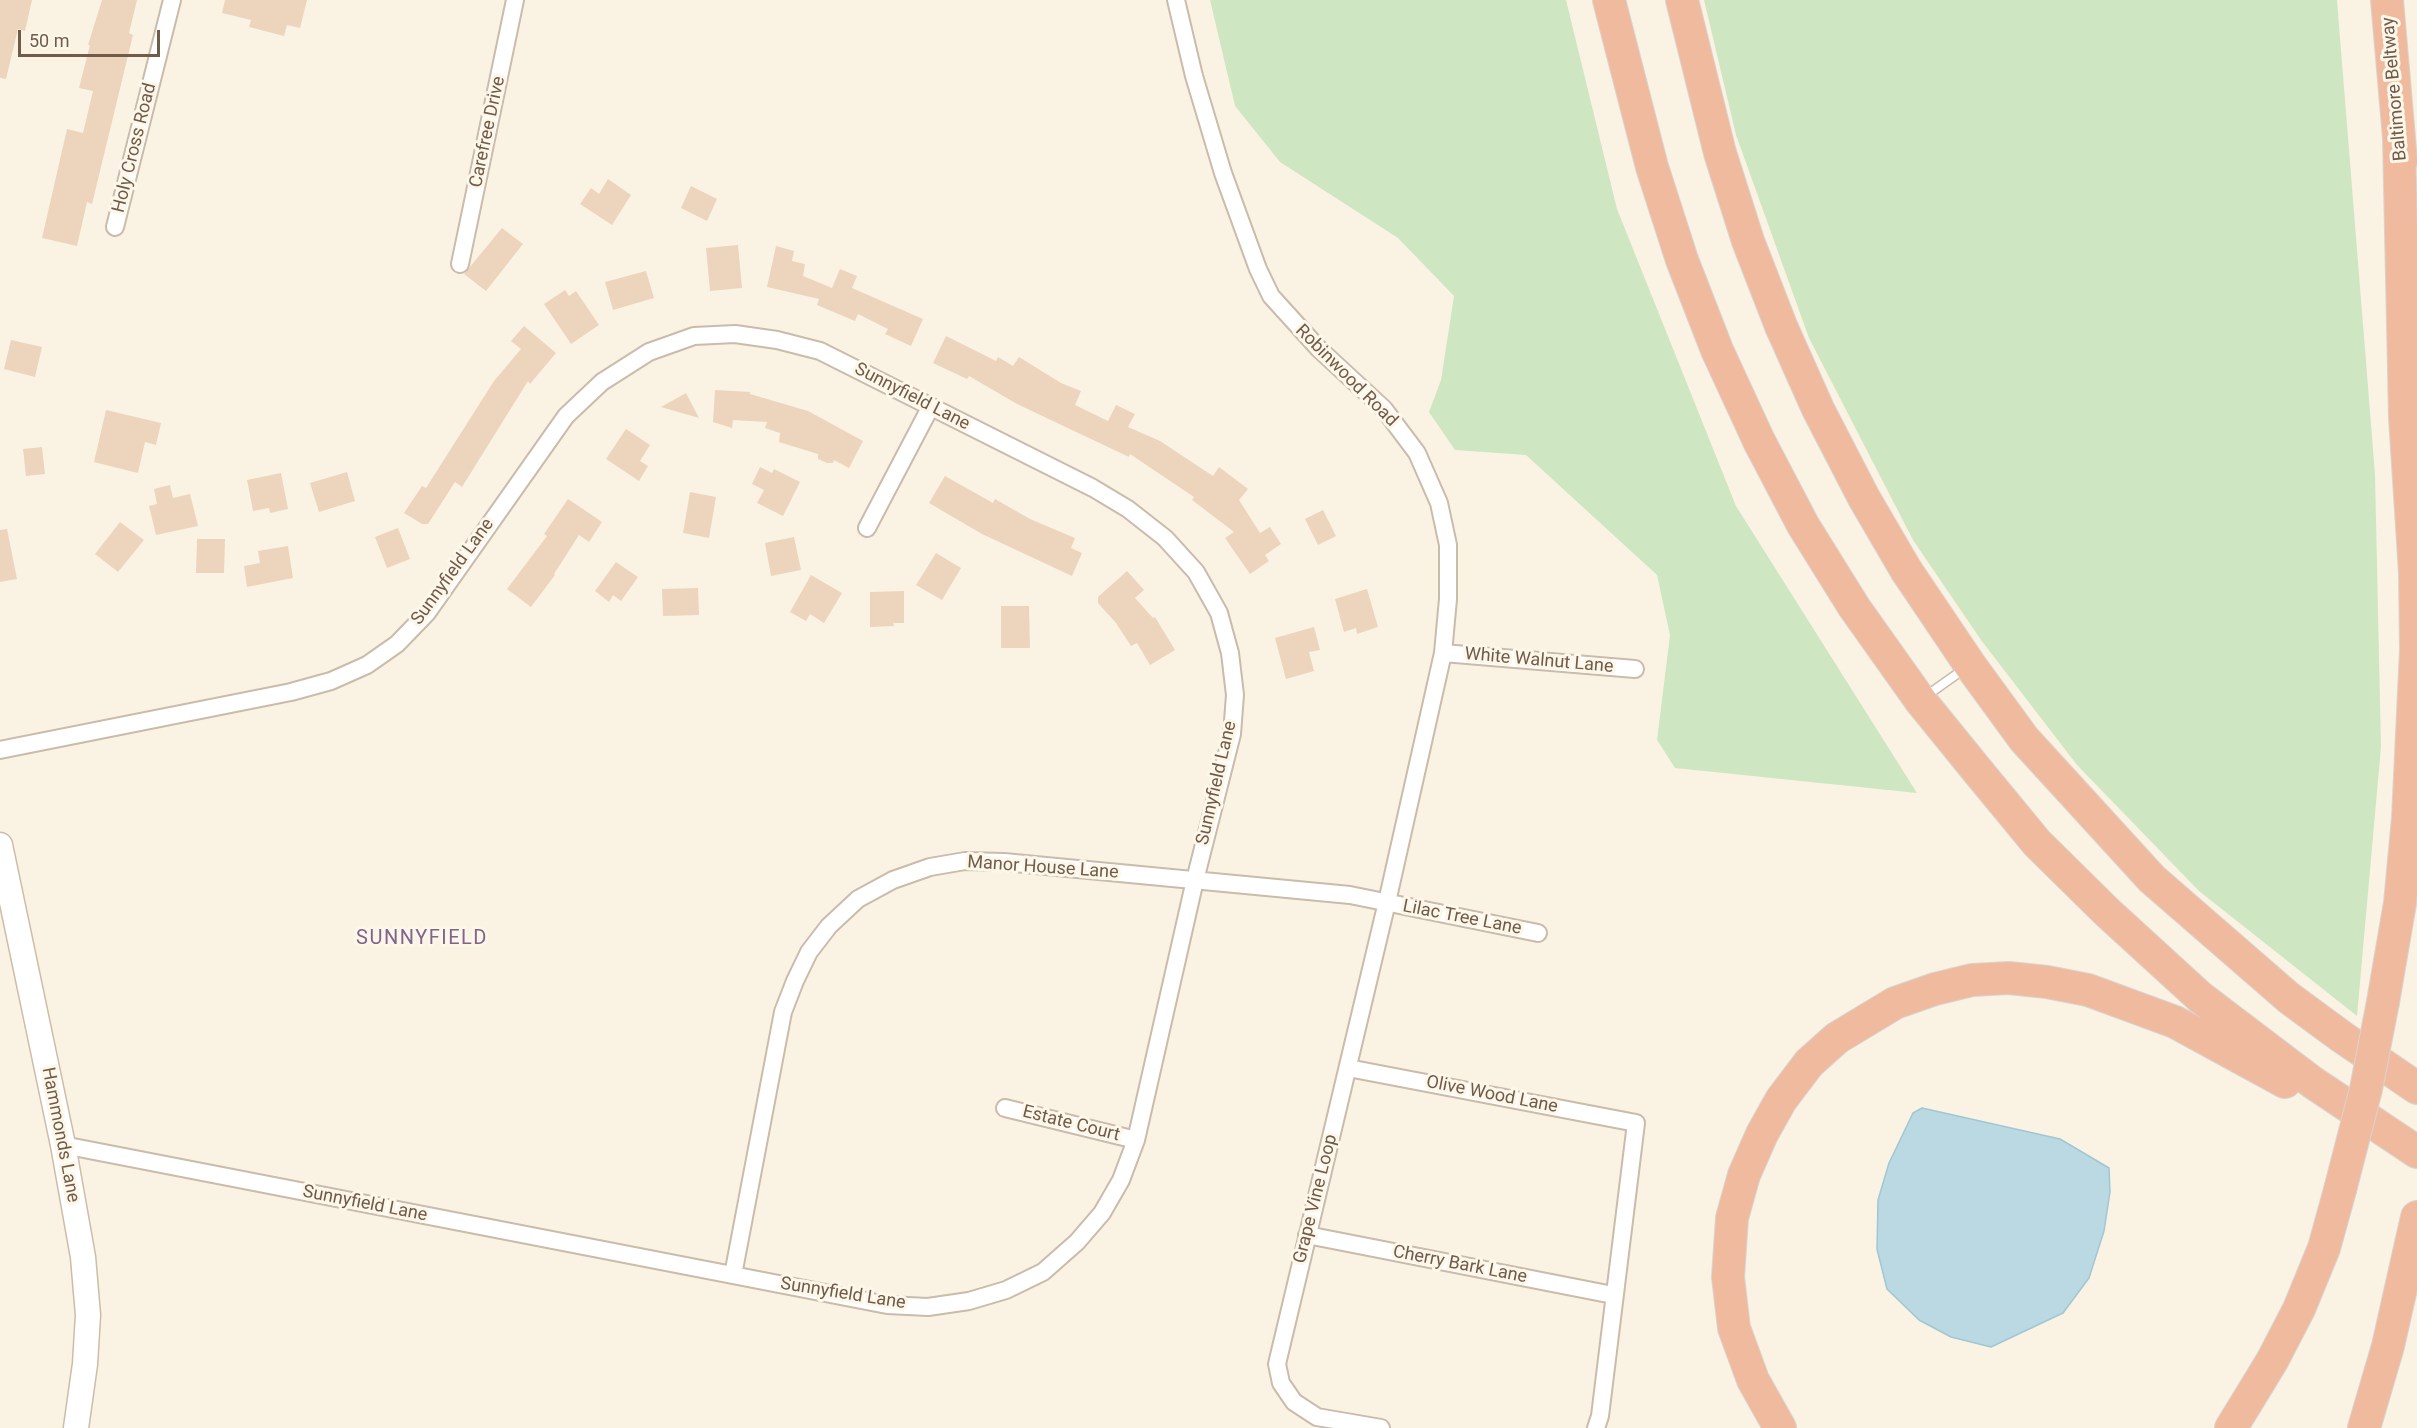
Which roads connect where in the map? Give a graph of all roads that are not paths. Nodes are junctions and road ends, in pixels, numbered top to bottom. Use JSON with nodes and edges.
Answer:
{"nodes":[{"id":1,"x":172,"y":0,"type":"edge"},
{"id":2,"x":515,"y":0,"type":"edge"},
{"id":3,"x":1176,"y":0,"type":"edge"},
{"id":4,"x":1609,"y":0,"type":"edge"},
{"id":5,"x":1683,"y":0,"type":"edge"},
{"id":6,"x":2387,"y":0,"type":"edge"},
{"id":7,"x":2399,"y":139,"type":"junction"},
{"id":8,"x":115,"y":227,"type":"dead end"},
{"id":9,"x":460,"y":264,"type":"dead end"},
{"id":10,"x":2417,"y":357,"type":"edge"},
{"id":11,"x":931,"y":406,"type":"junction"},
{"id":12,"x":867,"y":528,"type":"dead end"},
{"id":13,"x":1443,"y":653,"type":"junction"},
{"id":14,"x":1970,"y":665,"type":"junction"},
{"id":15,"x":1635,"y":669,"type":"dead end"},
{"id":16,"x":1920,"y":700,"type":"junction"},
{"id":17,"x":0,"y":750,"type":"edge"},
{"id":18,"x":0,"y":845,"type":"edge"},
{"id":19,"x":1195,"y":880,"type":"junction"},
{"id":20,"x":1387,"y":902,"type":"junction"},
{"id":21,"x":1538,"y":933,"type":"dead end"},
{"id":22,"x":1348,"y":1068,"type":"junction"},
{"id":23,"x":2417,"y":1088,"type":"edge"},
{"id":24,"x":1005,"y":1108,"type":"dead end"},
{"id":25,"x":1136,"y":1140,"type":"junction"},
{"id":26,"x":63,"y":1145,"type":"junction"},
{"id":27,"x":2417,"y":1152,"type":"edge"},
{"id":28,"x":2417,"y":1162,"type":"edge"},
{"id":29,"x":2416,"y":1225,"type":"edge"},
{"id":30,"x":1307,"y":1235,"type":"junction"},
{"id":31,"x":733,"y":1275,"type":"junction"},
{"id":32,"x":1613,"y":1295,"type":"junction"},
{"id":33,"x":76,"y":1428,"type":"edge"},
{"id":34,"x":1381,"y":1428,"type":"edge"},
{"id":35,"x":1596,"y":1428,"type":"edge"},
{"id":36,"x":1780,"y":1428,"type":"edge"},
{"id":37,"x":2231,"y":1428,"type":"edge"},
{"id":38,"x":2364,"y":1428,"type":"edge"}],
"edges":[{"from":1,"to":8,"type":"street","name":"Holy Cross Road"},
{"from":2,"to":9,"type":"street","name":"Carefree Drive"},
{"from":3,"to":13,"type":"street","name":"Robinwood Road"},
{"from":4,"to":16,"type":"highway"},
{"from":5,"to":14,"type":"highway"},
{"from":6,"to":7,"type":"highway","name":"Baltimore Beltway"},
{"from":7,"to":10,"type":"highway","name":"Baltimore Beltway"},
{"from":7,"to":37,"type":"highway","bridge":true},
{"from":11,"to":12,"type":"street"},
{"from":11,"to":17,"type":"street","name":"Sunnyfield Lane"},
{"from":11,"to":19,"type":"street","name":"Sunnyfield Lane"},
{"from":13,"to":15,"type":"street","name":"White Walnut Lane"},
{"from":13,"to":20,"type":"street","name":"Robinwood Road"},
{"from":14,"to":16,"type":"lane"},
{"from":14,"to":23,"type":"highway"},
{"from":16,"to":27,"type":"highway"},
{"from":18,"to":26,"type":"street","name":"Hammonds Lane"},
{"from":19,"to":20,"type":"street","name":"Manor House Lane"},
{"from":19,"to":25,"type":"street","name":"Sunnyfield Lane"},
{"from":19,"to":31,"type":"street","name":"Manor House Lane"},
{"from":20,"to":21,"type":"street","name":"Lilac Tree Lane"},
{"from":20,"to":22,"type":"street","name":"Grape Vine Loop"},
{"from":22,"to":30,"type":"street","name":"Grape Vine Loop"},
{"from":22,"to":32,"type":"street","name":"Olive Wood Lane"},
{"from":24,"to":25,"type":"street","name":"Estate Court"},
{"from":25,"to":31,"type":"street","name":"Sunnyfield Lane"},
{"from":26,"to":31,"type":"street","name":"Sunnyfield Lane"},
{"from":26,"to":33,"type":"street","name":"Hammonds Lane"},
{"from":28,"to":36,"type":"highway"},
{"from":29,"to":38,"type":"highway"},
{"from":30,"to":32,"type":"street","name":"Cherry Bark Lane"},
{"from":30,"to":34,"type":"street","name":"Grape Vine Loop"},
{"from":32,"to":35,"type":"street"}]}
